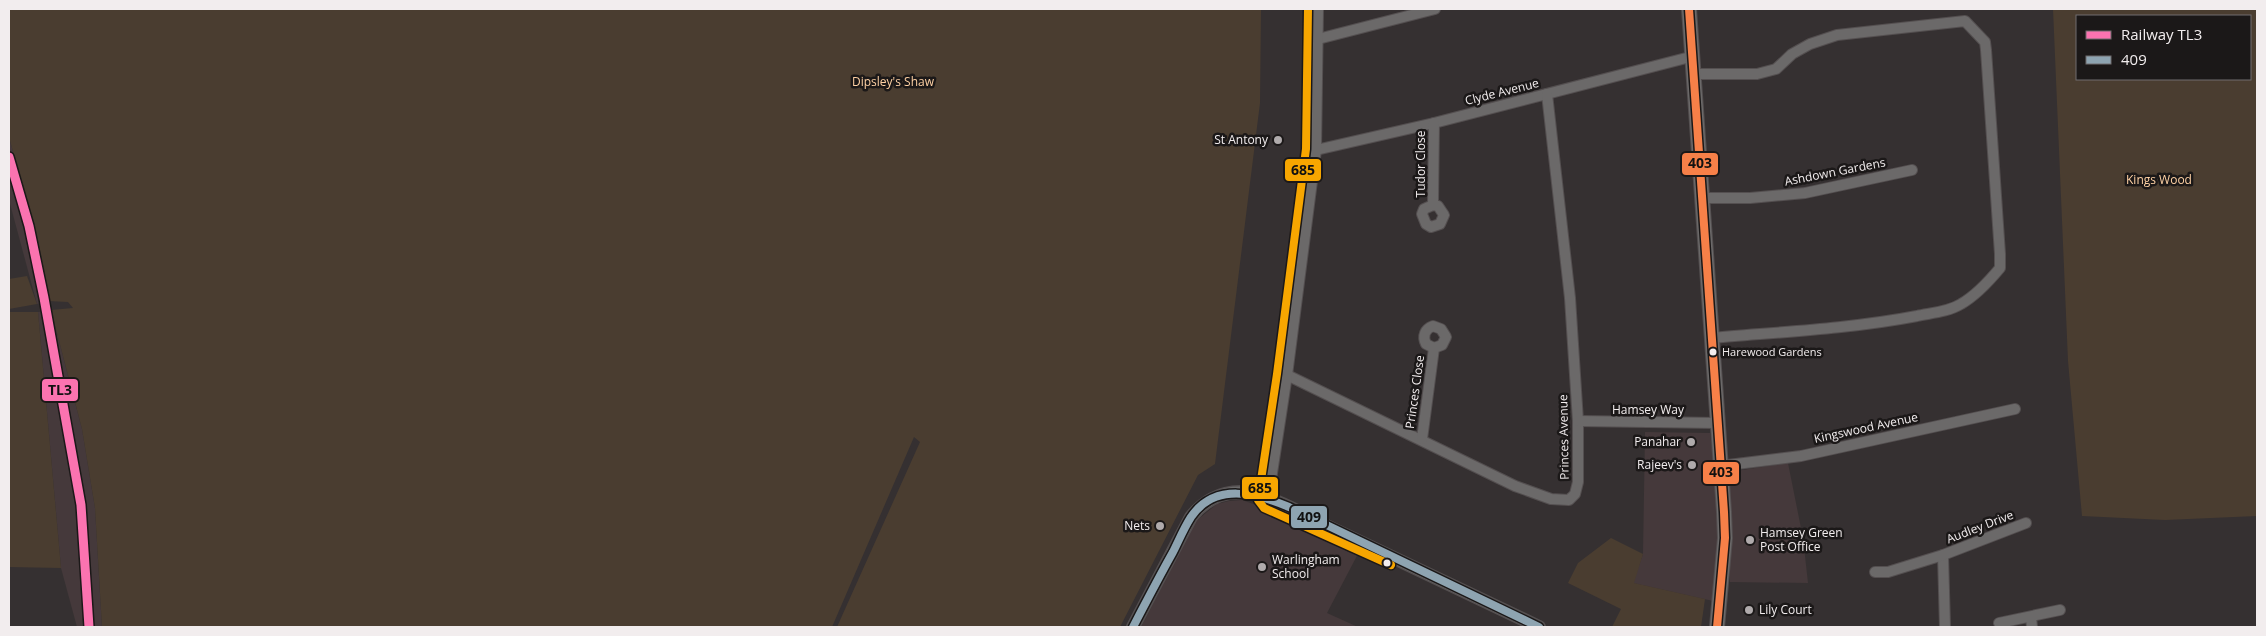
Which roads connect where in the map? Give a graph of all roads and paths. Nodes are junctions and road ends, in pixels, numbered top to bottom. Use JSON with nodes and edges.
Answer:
{"nodes":[{"id":1,"x":1318,"y":9,"type":"edge"},
{"id":2,"x":1436,"y":9,"type":"edge"},
{"id":3,"x":1689,"y":9,"type":"edge"},
{"id":4,"x":1318,"y":39,"type":"junction"},
{"id":5,"x":1694,"y":56,"type":"junction"},
{"id":6,"x":1695,"y":74,"type":"junction"},
{"id":7,"x":1547,"y":94,"type":"junction"},
{"id":8,"x":1434,"y":123,"type":"junction"},
{"id":9,"x":1316,"y":150,"type":"junction"},
{"id":10,"x":1912,"y":170,"type":"dead end"},
{"id":11,"x":1703,"y":198,"type":"junction"},
{"id":12,"x":1433,"y":205,"type":"dead end"},
{"id":13,"x":1711,"y":338,"type":"junction"},
{"id":14,"x":1434,"y":348,"type":"dead end"},
{"id":15,"x":1287,"y":375,"type":"junction"},
{"id":16,"x":2015,"y":410,"type":"dead end"},
{"id":17,"x":1578,"y":421,"type":"junction"},
{"id":18,"x":1717,"y":423,"type":"junction"},
{"id":19,"x":1422,"y":439,"type":"junction"},
{"id":20,"x":1720,"y":466,"type":"junction"},
{"id":21,"x":1268,"y":499,"type":"junction"},
{"id":22,"x":2026,"y":523,"type":"dead end"},
{"id":23,"x":1942,"y":554,"type":"junction"},
{"id":24,"x":1875,"y":572,"type":"dead end"},
{"id":25,"x":2060,"y":610,"type":"dead end"},
{"id":26,"x":2031,"y":622,"type":"edge"},
{"id":27,"x":1999,"y":623,"type":"dead end"},
{"id":28,"x":1133,"y":627,"type":"edge"},
{"id":29,"x":1539,"y":627,"type":"edge"},
{"id":30,"x":1718,"y":627,"type":"edge"},
{"id":31,"x":1945,"y":627,"type":"edge"}],
"edges":[{"from":1,"to":4,"type":"street"},
{"from":2,"to":4,"type":"street"},
{"from":3,"to":5,"type":"main road"},
{"from":4,"to":9,"type":"street"},
{"from":5,"to":6,"type":"main road"},
{"from":5,"to":7,"type":"street","name":"Clyde Avenue"},
{"from":6,"to":11,"type":"main road"},
{"from":6,"to":13,"type":"street"},
{"from":7,"to":8,"type":"street","name":"Clyde Avenue"},
{"from":7,"to":17,"type":"street","name":"Princes Avenue"},
{"from":8,"to":9,"type":"street","name":"Clyde Avenue"},
{"from":8,"to":12,"type":"street","name":"Tudor Close"},
{"from":9,"to":15,"type":"street"},
{"from":10,"to":11,"type":"street","name":"Ashdown Gardens"},
{"from":11,"to":13,"type":"main road"},
{"from":13,"to":18,"type":"main road"},
{"from":14,"to":19,"type":"street","name":"Princes Close"},
{"from":15,"to":19,"type":"street","name":"Princes Avenue"},
{"from":15,"to":21,"type":"street"},
{"from":16,"to":20,"type":"street","name":"Kingswood Avenue"},
{"from":17,"to":18,"type":"street","name":"Hamsey Way"},
{"from":17,"to":19,"type":"street","name":"Princes Avenue"},
{"from":18,"to":20,"type":"main road"},
{"from":20,"to":30,"type":"main road"},
{"from":21,"to":28,"type":"street"},
{"from":21,"to":29,"type":"street"},
{"from":22,"to":23,"type":"street","name":"Audley Drive"},
{"from":23,"to":24,"type":"street","name":"Audley Drive"},
{"from":23,"to":31,"type":"street","name":"Audley Drive"},
{"from":25,"to":26,"type":"street"},
{"from":26,"to":27,"type":"street"}]}
